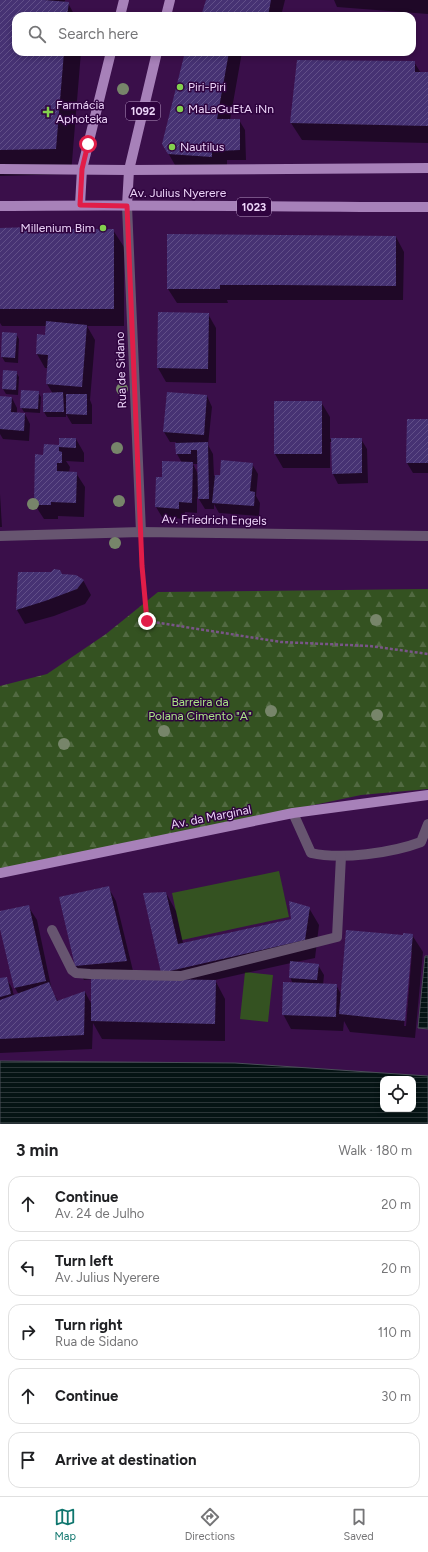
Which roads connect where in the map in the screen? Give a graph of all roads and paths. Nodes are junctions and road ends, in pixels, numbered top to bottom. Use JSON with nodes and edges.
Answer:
{"nodes":[{"id":1,"x":124,"y":0,"type":"edge"},
{"id":2,"x":170,"y":0,"type":"edge"},
{"id":3,"x":121,"y":12,"type":"edge"},
{"id":4,"x":167,"y":12,"type":"edge"},
{"id":5,"x":110,"y":56,"type":"edge"},
{"id":6,"x":156,"y":56,"type":"edge"},
{"id":7,"x":428,"y":168,"type":"edge"},
{"id":8,"x":0,"y":169,"type":"edge"},
{"id":9,"x":82,"y":169,"type":"junction"},
{"id":10,"x":129,"y":170,"type":"junction"},
{"id":11,"x":80,"y":205,"type":"junction"},
{"id":12,"x":0,"y":206,"type":"edge"},
{"id":13,"x":127,"y":206,"type":"junction"},
{"id":14,"x":428,"y":207,"type":"edge"},
{"id":15,"x":141,"y":532,"type":"junction"},
{"id":16,"x":0,"y":536,"type":"edge"},
{"id":17,"x":428,"y":536,"type":"edge"},
{"id":18,"x":428,"y":654,"type":"edge"},
{"id":19,"x":428,"y":795,"type":"edge"},
{"id":20,"x":293,"y":813,"type":"junction"},
{"id":21,"x":428,"y":824,"type":"edge"},
{"id":22,"x":341,"y":856,"type":"junction"},
{"id":23,"x":0,"y":873,"type":"edge"},
{"id":24,"x":52,"y":930,"type":"dead end"}],
"edges":[{"from":1,"to":3,"type":"main road"},
{"from":2,"to":4,"type":"main road"},
{"from":5,"to":9,"type":"main road"},
{"from":6,"to":10,"type":"main road","number":"1092"},
{"from":7,"to":10,"type":"main road","name":"Av. Julius Nyerere"},
{"from":8,"to":9,"type":"main road","name":"Av. Julius Nyerere"},
{"from":9,"to":10,"type":"main road","name":"Av. Julius Nyerere"},
{"from":9,"to":11,"type":"main road"},
{"from":10,"to":13,"type":"main road","number":"1092"},
{"from":11,"to":12,"type":"main road","name":"Av. Julius Nyerere","number":"1023"},
{"from":11,"to":13,"type":"main road","name":"Av. Julius Nyerere","number":"1023"},
{"from":13,"to":14,"type":"main road","name":"Av. Julius Nyerere","number":"1023"},
{"from":13,"to":15,"type":"street","name":"Rua de Sidano"},
{"from":15,"to":16,"type":"street","name":"Av. Friedrich Engels"},
{"from":15,"to":17,"type":"street","name":"Av. Friedrich Engels"},
{"from":15,"to":18,"type":"path"},
{"from":19,"to":20,"type":"main road","name":"Av. da Marginal"},
{"from":20,"to":22,"type":"street"},
{"from":20,"to":23,"type":"main road","name":"Av. da Marginal"},
{"from":21,"to":22,"type":"street"},
{"from":22,"to":24,"type":"street"}]}
